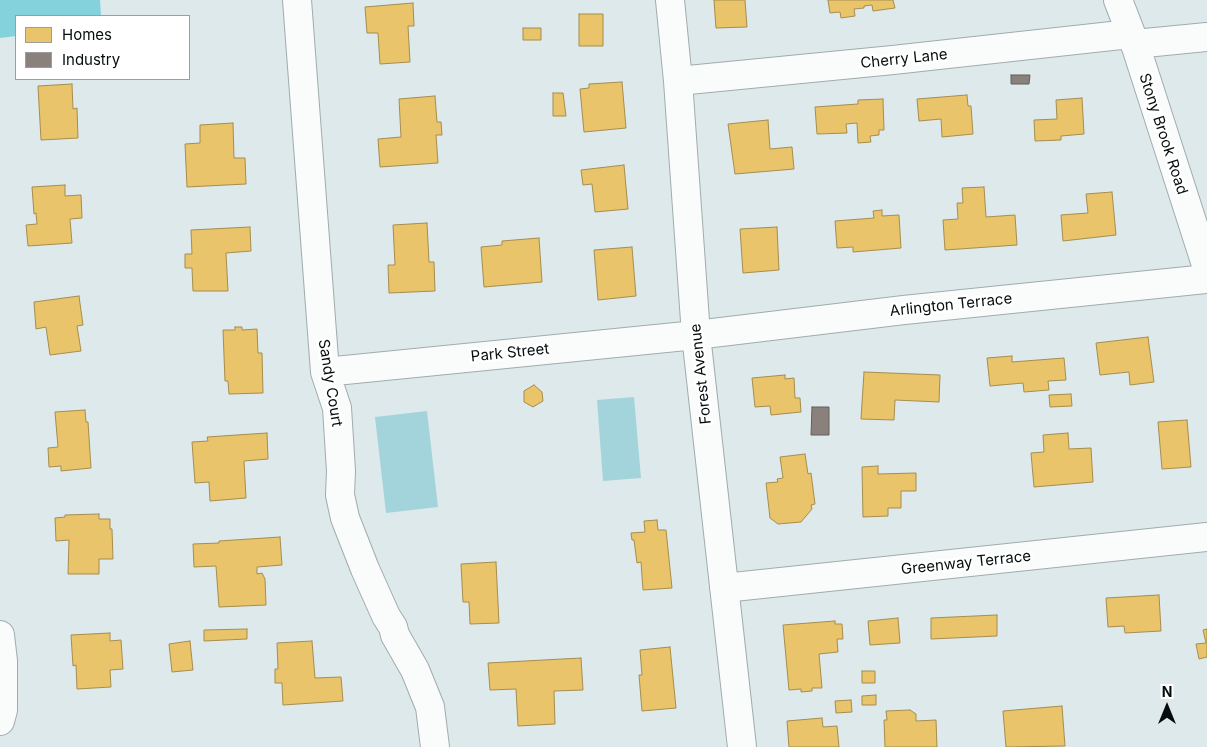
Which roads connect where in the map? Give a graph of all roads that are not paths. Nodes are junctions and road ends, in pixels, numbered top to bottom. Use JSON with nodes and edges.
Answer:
{"nodes":[{"id":1,"x":296,"y":0,"type":"edge"},
{"id":2,"x":670,"y":0,"type":"edge"},
{"id":3,"x":1118,"y":0,"type":"edge"},
{"id":4,"x":1207,"y":37,"type":"edge"},
{"id":5,"x":1132,"y":39,"type":"junction"},
{"id":6,"x":678,"y":81,"type":"junction"},
{"id":7,"x":1207,"y":268,"type":"edge"},
{"id":8,"x":1207,"y":279,"type":"edge"},
{"id":9,"x":696,"y":335,"type":"junction"},
{"id":10,"x":325,"y":372,"type":"junction"},
{"id":11,"x":1207,"y":537,"type":"edge"},
{"id":12,"x":724,"y":588,"type":"junction"},
{"id":13,"x":0,"y":635,"type":"edge"},
{"id":14,"x":0,"y":722,"type":"edge"},
{"id":15,"x":435,"y":747,"type":"edge"},
{"id":16,"x":742,"y":747,"type":"edge"}],
"edges":[{"from":1,"to":10,"type":"street","name":"Sandy Court"},
{"from":2,"to":6,"type":"street","name":"Forest Avenue"},
{"from":3,"to":5,"type":"street","name":"Stony Brook Road"},
{"from":4,"to":5,"type":"street","name":"Cherry Lane"},
{"from":5,"to":6,"type":"street","name":"Cherry Lane"},
{"from":5,"to":7,"type":"street","name":"Stony Brook Road"},
{"from":6,"to":9,"type":"street","name":"Forest Avenue"},
{"from":8,"to":9,"type":"street","name":"Arlington Terrace"},
{"from":9,"to":10,"type":"street","name":"Park Street"},
{"from":9,"to":12,"type":"street","name":"Forest Avenue"},
{"from":10,"to":15,"type":"street","name":"Sandy Court"},
{"from":11,"to":12,"type":"street","name":"Greenway Terrace"},
{"from":12,"to":16,"type":"street","name":"Forest Avenue"},
{"from":13,"to":14,"type":"street"}]}
